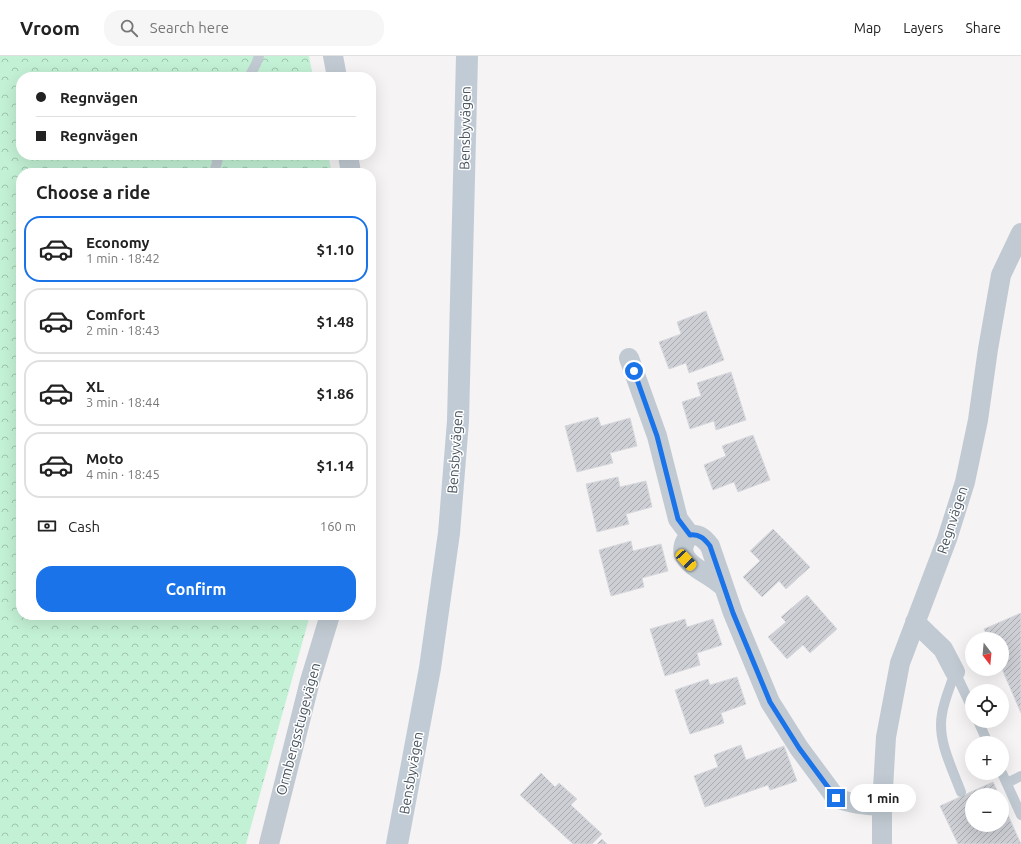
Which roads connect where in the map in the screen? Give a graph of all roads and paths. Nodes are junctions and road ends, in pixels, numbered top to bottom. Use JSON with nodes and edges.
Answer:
{"nodes":[{"id":1,"x":259,"y":56,"type":"edge"},
{"id":2,"x":333,"y":56,"type":"edge"},
{"id":3,"x":467,"y":56,"type":"edge"},
{"id":4,"x":252,"y":72,"type":"edge"},
{"id":5,"x":335,"y":72,"type":"edge"},
{"id":6,"x":1021,"y":233,"type":"edge"},
{"id":7,"x":630,"y":358,"type":"dead end"},
{"id":8,"x":329,"y":620,"type":"edge"},
{"id":9,"x":915,"y":622,"type":"junction"},
{"id":10,"x":955,"y":672,"type":"junction"},
{"id":11,"x":965,"y":693,"type":"edge"},
{"id":12,"x":1021,"y":776,"type":"edge"},
{"id":13,"x":1006,"y":780,"type":"edge"},
{"id":14,"x":1007,"y":783,"type":"junction"},
{"id":15,"x":961,"y":792,"type":"dead end"},
{"id":16,"x":882,"y":806,"type":"junction"},
{"id":17,"x":1021,"y":815,"type":"edge"},
{"id":18,"x":269,"y":844,"type":"edge"},
{"id":19,"x":397,"y":844,"type":"edge"},
{"id":20,"x":882,"y":844,"type":"edge"}],
"edges":[{"from":1,"to":4,"type":"lane"},
{"from":2,"to":5,"type":"street"},
{"from":3,"to":19,"type":"main road","name":"Bensbyvägen"},
{"from":6,"to":9,"type":"street","name":"Regnvägen"},
{"from":7,"to":16,"type":"street"},
{"from":8,"to":18,"type":"street","name":"Ormbergsstugevägen"},
{"from":9,"to":10,"type":"street"},
{"from":9,"to":16,"type":"street","name":"Regnvägen"},
{"from":10,"to":11,"type":"lane"},
{"from":10,"to":15,"type":"lane"},
{"from":12,"to":14,"type":"lane"},
{"from":13,"to":14,"type":"lane"},
{"from":14,"to":17,"type":"lane"},
{"from":16,"to":20,"type":"street","name":"Regnvägen"}]}
